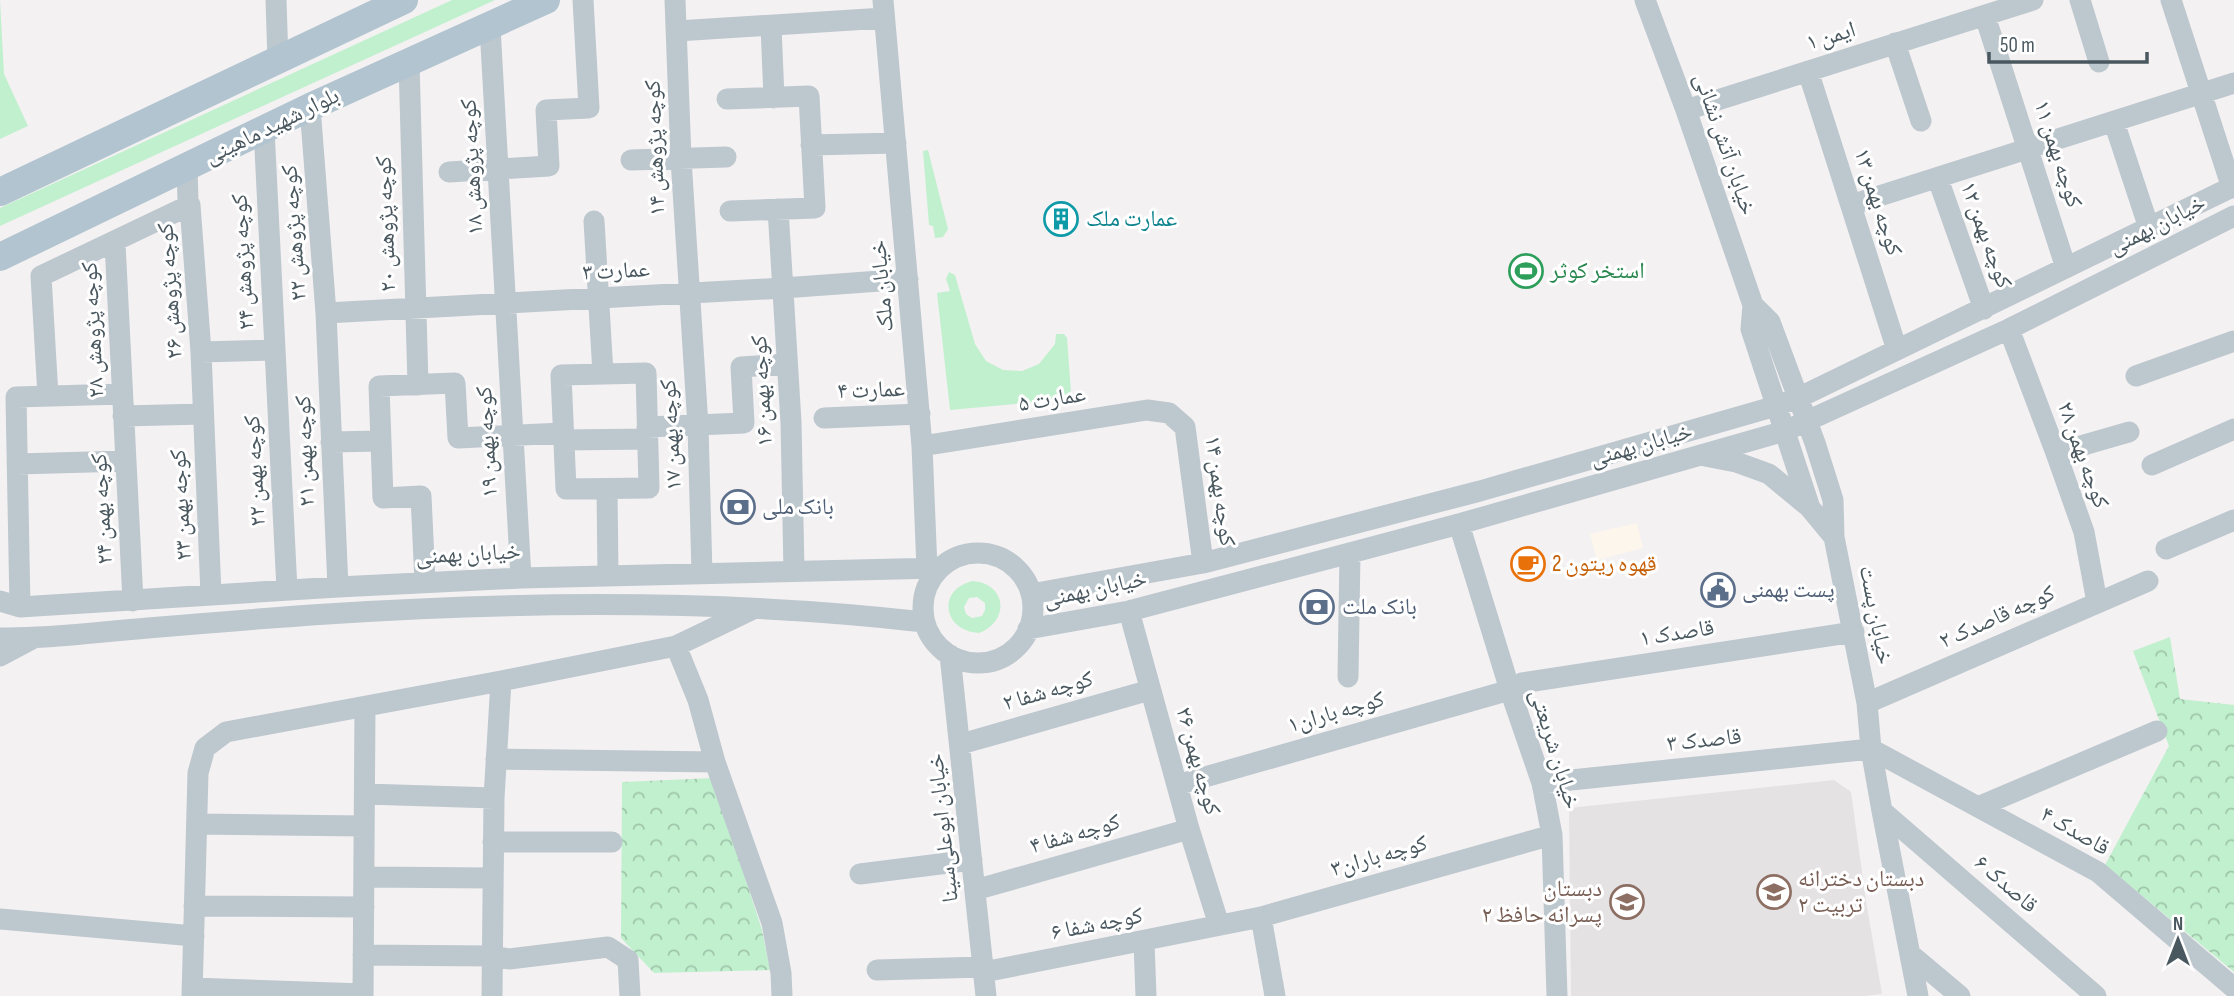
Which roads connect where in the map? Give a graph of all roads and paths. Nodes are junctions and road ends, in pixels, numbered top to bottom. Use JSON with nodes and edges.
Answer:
{"nodes":[{"id":1,"x":276,"y":0,"type":"edge"},
{"id":2,"x":404,"y":0,"type":"edge"},
{"id":3,"x":546,"y":0,"type":"edge"},
{"id":4,"x":583,"y":0,"type":"edge"},
{"id":5,"x":675,"y":0,"type":"edge"},
{"id":6,"x":1645,"y":0,"type":"edge"},
{"id":7,"x":2033,"y":0,"type":"edge"},
{"id":8,"x":2080,"y":0,"type":"edge"},
{"id":9,"x":2171,"y":0,"type":"edge"},
{"id":10,"x":884,"y":9,"type":"edge"},
{"id":11,"x":1985,"y":16,"type":"junction"},
{"id":12,"x":771,"y":26,"type":"junction"},
{"id":13,"x":490,"y":27,"type":"junction"},
{"id":14,"x":677,"y":31,"type":"junction"},
{"id":15,"x":1895,"y":43,"type":"junction"},
{"id":16,"x":278,"y":61,"type":"junction"},
{"id":17,"x":408,"y":62,"type":"junction"},
{"id":18,"x":2099,"y":62,"type":"dead end"},
{"id":19,"x":1808,"y":71,"type":"junction"},
{"id":20,"x":2234,"y":83,"type":"edge"},
{"id":21,"x":2200,"y":94,"type":"junction"},
{"id":22,"x":774,"y":98,"type":"junction"},
{"id":23,"x":727,"y":99,"type":"dead end"},
{"id":24,"x":310,"y":107,"type":"junction"},
{"id":25,"x":1686,"y":110,"type":"junction"},
{"id":26,"x":1921,"y":121,"type":"dead end"},
{"id":27,"x":2114,"y":122,"type":"junction"},
{"id":28,"x":264,"y":129,"type":"junction"},
{"id":29,"x":896,"y":143,"type":"junction"},
{"id":30,"x":811,"y":145,"type":"junction"},
{"id":31,"x":2029,"y":150,"type":"junction"},
{"id":32,"x":726,"y":157,"type":"dead end"},
{"id":33,"x":681,"y":159,"type":"junction"},
{"id":34,"x":631,"y":160,"type":"dead end"},
{"id":35,"x":187,"y":167,"type":"junction"},
{"id":36,"x":498,"y":169,"type":"junction"},
{"id":37,"x":449,"y":172,"type":"dead end"},
{"id":38,"x":1938,"y":179,"type":"junction"},
{"id":39,"x":2233,"y":187,"type":"edge"},
{"id":40,"x":0,"y":192,"type":"edge"},
{"id":41,"x":190,"y":205,"type":"junction"},
{"id":42,"x":1852,"y":205,"type":"junction"},
{"id":43,"x":778,"y":209,"type":"junction"},
{"id":44,"x":730,"y":211,"type":"dead end"},
{"id":45,"x":2234,"y":216,"type":"edge"},
{"id":46,"x":594,"y":221,"type":"dead end"},
{"id":47,"x":2149,"y":228,"type":"junction"},
{"id":48,"x":115,"y":243,"type":"junction"},
{"id":49,"x":0,"y":257,"type":"edge"},
{"id":50,"x":2066,"y":268,"type":"junction"},
{"id":51,"x":908,"y":279,"type":"junction"},
{"id":52,"x":783,"y":288,"type":"junction"},
{"id":53,"x":688,"y":294,"type":"junction"},
{"id":54,"x":598,"y":299,"type":"junction"},
{"id":55,"x":506,"y":304,"type":"junction"},
{"id":56,"x":1753,"y":305,"type":"junction"},
{"id":57,"x":415,"y":309,"type":"junction"},
{"id":58,"x":1984,"y":309,"type":"junction"},
{"id":59,"x":326,"y":313,"type":"junction"},
{"id":60,"x":2009,"y":329,"type":"junction"},
{"id":61,"x":2234,"y":341,"type":"edge"},
{"id":62,"x":275,"y":350,"type":"junction"},
{"id":63,"x":1897,"y":350,"type":"junction"},
{"id":64,"x":201,"y":352,"type":"junction"},
{"id":65,"x":788,"y":364,"type":"junction"},
{"id":66,"x":603,"y":374,"type":"junction"},
{"id":67,"x":2136,"y":376,"type":"dead end"},
{"id":68,"x":418,"y":385,"type":"junction"},
{"id":69,"x":48,"y":396,"type":"junction"},
{"id":70,"x":1798,"y":398,"type":"junction"},
{"id":71,"x":8,"y":405,"type":"edge"},
{"id":72,"x":122,"y":405,"type":"junction"},
{"id":73,"x":1776,"y":406,"type":"junction"},
{"id":74,"x":203,"y":414,"type":"junction"},
{"id":75,"x":920,"y":414,"type":"junction"},
{"id":76,"x":824,"y":418,"type":"dead end"},
{"id":77,"x":1807,"y":422,"type":"junction"},
{"id":78,"x":698,"y":426,"type":"junction"},
{"id":79,"x":1185,"y":427,"type":"joint"},
{"id":80,"x":2234,"y":429,"type":"edge"},
{"id":81,"x":1785,"y":431,"type":"junction"},
{"id":82,"x":2129,"y":432,"type":"dead end"},
{"id":83,"x":647,"y":433,"type":"junction"},
{"id":84,"x":513,"y":436,"type":"junction"},
{"id":85,"x":563,"y":437,"type":"junction"},
{"id":86,"x":381,"y":441,"type":"junction"},
{"id":87,"x":331,"y":442,"type":"junction"},
{"id":88,"x":922,"y":446,"type":"junction"},
{"id":89,"x":2056,"y":453,"type":"junction"},
{"id":90,"x":1700,"y":455,"type":"junction"},
{"id":91,"x":126,"y":461,"type":"junction"},
{"id":92,"x":17,"y":464,"type":"junction"},
{"id":93,"x":2152,"y":465,"type":"dead end"},
{"id":94,"x":607,"y":489,"type":"junction"},
{"id":95,"x":1810,"y":508,"type":"junction"},
{"id":96,"x":2234,"y":520,"type":"edge"},
{"id":97,"x":1459,"y":524,"type":"junction"},
{"id":98,"x":1834,"y":537,"type":"junction"},
{"id":99,"x":2166,"y":550,"type":"dead end"},
{"id":100,"x":1350,"y":553,"type":"junction"},
{"id":101,"x":1203,"y":563,"type":"junction"},
{"id":102,"x":933,"y":568,"type":"junction"},
{"id":103,"x":794,"y":571,"type":"junction"},
{"id":104,"x":702,"y":574,"type":"junction"},
{"id":105,"x":608,"y":576,"type":"junction"},
{"id":106,"x":521,"y":578,"type":"junction"},
{"id":107,"x":2148,"y":581,"type":"dead end"},
{"id":108,"x":425,"y":582,"type":"junction"},
{"id":109,"x":338,"y":587,"type":"junction"},
{"id":110,"x":287,"y":590,"type":"junction"},
{"id":111,"x":1031,"y":594,"type":"junction"},
{"id":112,"x":211,"y":595,"type":"junction"},
{"id":113,"x":133,"y":601,"type":"junction"},
{"id":114,"x":2097,"y":602,"type":"junction"},
{"id":115,"x":10,"y":604,"type":"edge"},
{"id":116,"x":756,"y":608,"type":"junction"},
{"id":117,"x":1129,"y":611,"type":"junction"},
{"id":118,"x":923,"y":622,"type":"junction"},
{"id":119,"x":1028,"y":629,"type":"junction"},
{"id":120,"x":1854,"y":632,"type":"junction"},
{"id":121,"x":0,"y":638,"type":"edge"},
{"id":122,"x":32,"y":638,"type":"junction"},
{"id":123,"x":676,"y":646,"type":"junction"},
{"id":124,"x":950,"y":655,"type":"junction"},
{"id":125,"x":0,"y":656,"type":"edge"},
{"id":126,"x":1348,"y":677,"type":"dead end"},
{"id":127,"x":501,"y":681,"type":"junction"},
{"id":128,"x":1150,"y":690,"type":"junction"},
{"id":129,"x":1510,"y":690,"type":"junction"},
{"id":130,"x":1867,"y":703,"type":"junction"},
{"id":131,"x":365,"y":707,"type":"junction"},
{"id":132,"x":2157,"y":731,"type":"dead end"},
{"id":133,"x":961,"y":744,"type":"junction"},
{"id":134,"x":1871,"y":749,"type":"junction"},
{"id":135,"x":496,"y":759,"type":"junction"},
{"id":136,"x":715,"y":762,"type":"junction"},
{"id":137,"x":1542,"y":783,"type":"junction"},
{"id":138,"x":1177,"y":785,"type":"junction"},
{"id":139,"x":365,"y":794,"type":"junction"},
{"id":140,"x":494,"y":798,"type":"junction"},
{"id":141,"x":1978,"y":807,"type":"junction"},
{"id":142,"x":1882,"y":811,"type":"junction"},
{"id":143,"x":197,"y":824,"type":"junction"},
{"id":144,"x":364,"y":827,"type":"junction"},
{"id":145,"x":1189,"y":829,"type":"junction"},
{"id":146,"x":1552,"y":835,"type":"junction"},
{"id":147,"x":493,"y":842,"type":"junction"},
{"id":148,"x":612,"y":842,"type":"dead end"},
{"id":149,"x":972,"y":860,"type":"junction"},
{"id":150,"x":860,"y":874,"type":"dead end"},
{"id":151,"x":364,"y":877,"type":"junction"},
{"id":152,"x":492,"y":878,"type":"junction"},
{"id":153,"x":975,"y":890,"type":"junction"},
{"id":154,"x":194,"y":906,"type":"junction"},
{"id":155,"x":364,"y":907,"type":"junction"},
{"id":156,"x":1261,"y":917,"type":"junction"},
{"id":157,"x":0,"y":919,"type":"edge"},
{"id":158,"x":1219,"y":925,"type":"junction"},
{"id":159,"x":194,"y":936,"type":"junction"},
{"id":160,"x":1144,"y":942,"type":"junction"},
{"id":161,"x":1910,"y":954,"type":"junction"},
{"id":162,"x":363,"y":956,"type":"junction"},
{"id":163,"x":493,"y":956,"type":"junction"},
{"id":164,"x":877,"y":970,"type":"dead end"},
{"id":165,"x":983,"y":970,"type":"junction"},
{"id":166,"x":2234,"y":988,"type":"edge"},
{"id":167,"x":192,"y":992,"type":"edge"},
{"id":168,"x":363,"y":995,"type":"edge"},
{"id":169,"x":492,"y":996,"type":"edge"},
{"id":170,"x":630,"y":996,"type":"edge"},
{"id":171,"x":782,"y":996,"type":"edge"},
{"id":172,"x":986,"y":996,"type":"edge"},
{"id":173,"x":1146,"y":996,"type":"edge"},
{"id":174,"x":1275,"y":996,"type":"edge"},
{"id":175,"x":1558,"y":996,"type":"edge"},
{"id":176,"x":1918,"y":996,"type":"edge"},
{"id":177,"x":1960,"y":996,"type":"edge"},
{"id":178,"x":2096,"y":996,"type":"edge"}],
"edges":[{"from":1,"to":16,"type":"street"},
{"from":2,"to":16,"type":"main road"},
{"from":3,"to":13,"type":"main road","name":"بلوار شهید ماهینی"},
{"from":4,"to":36,"type":"street"},
{"from":5,"to":14,"type":"street","name":"کوچه پژوهش ۱۴"},
{"from":6,"to":25,"type":"street","name":"خیابان آتش نشانی"},
{"from":7,"to":11,"type":"street","name":"ایمن ۱"},
{"from":8,"to":18,"type":"street"},
{"from":9,"to":21,"type":"street"},
{"from":10,"to":12,"type":"street"},
{"from":10,"to":29,"type":"street","name":"خیابان ملک"},
{"from":11,"to":15,"type":"street","name":"ایمن ۱"},
{"from":11,"to":31,"type":"street","name":"کوچه بهمن ۱۱"},
{"from":12,"to":14,"type":"street"},
{"from":12,"to":22,"type":"street"},
{"from":13,"to":17,"type":"main road","name":"بلوار شهید ماهینی"},
{"from":13,"to":36,"type":"street","name":"کوچه پژوهش ۱۸"},
{"from":14,"to":33,"type":"street","name":"کوچه پژوهش ۱۴"},
{"from":15,"to":19,"type":"street","name":"ایمن ۱"},
{"from":15,"to":26,"type":"street"},
{"from":16,"to":40,"type":"main road"},
{"from":17,"to":24,"type":"main road","name":"بلوار شهید ماهینی"},
{"from":17,"to":57,"type":"street","name":"کوچه پژوهش ۲۰"},
{"from":19,"to":25,"type":"street","name":"ایمن ۱"},
{"from":19,"to":42,"type":"street","name":"کوچه بهمن ۱۳"},
{"from":20,"to":21,"type":"street"},
{"from":21,"to":27,"type":"street"},
{"from":21,"to":39,"type":"street"},
{"from":22,"to":23,"type":"street"},
{"from":22,"to":30,"type":"street"},
{"from":24,"to":28,"type":"main road","name":"بلوار شهید ماهینی"},
{"from":24,"to":59,"type":"street","name":"کوچه پژوهش ۲۲"},
{"from":25,"to":56,"type":"street","name":"خیابان آتش نشانی"},
{"from":27,"to":31,"type":"street"},
{"from":27,"to":47,"type":"street"},
{"from":28,"to":35,"type":"main road","name":"بلوار شهید ماهینی"},
{"from":28,"to":62,"type":"street","name":"کوچه پژوهش ۲۴"},
{"from":29,"to":30,"type":"street"},
{"from":29,"to":51,"type":"street","name":"خیابان ملک"},
{"from":30,"to":43,"type":"street"},
{"from":31,"to":38,"type":"street"},
{"from":31,"to":50,"type":"street","name":"کوچه بهمن ۱۱"},
{"from":32,"to":33,"type":"street"},
{"from":33,"to":34,"type":"street"},
{"from":33,"to":53,"type":"street","name":"کوچه پژوهش ۱۴"},
{"from":35,"to":41,"type":"street","name":"کوچه پژوهش ۲۶"},
{"from":35,"to":49,"type":"main road","name":"بلوار شهید ماهینی"},
{"from":36,"to":37,"type":"street"},
{"from":36,"to":55,"type":"street","name":"کوچه پژوهش ۱۸"},
{"from":38,"to":42,"type":"street"},
{"from":38,"to":58,"type":"street","name":"کوچه بهمن ۱۲"},
{"from":39,"to":47,"type":"street","name":"خیابان بهمنی"},
{"from":41,"to":48,"type":"street"},
{"from":41,"to":64,"type":"street","name":"کوچه پژوهش ۲۶"},
{"from":42,"to":63,"type":"street","name":"کوچه بهمن ۱۳"},
{"from":43,"to":44,"type":"street"},
{"from":43,"to":52,"type":"street","name":"کوچه بهمن ۱۶"},
{"from":45,"to":60,"type":"street","name":"خیابان بهمنی"},
{"from":46,"to":54,"type":"street"},
{"from":47,"to":50,"type":"street","name":"خیابان بهمنی"},
{"from":48,"to":69,"type":"street"},
{"from":48,"to":72,"type":"street","name":"کوچه پژوهش ۲۸"},
{"from":50,"to":58,"type":"street","name":"خیابان بهمنی"},
{"from":51,"to":52,"type":"street","name":"عمارت ۳"},
{"from":51,"to":75,"type":"street","name":"خیابان ملک"},
{"from":52,"to":53,"type":"street","name":"عمارت ۳"},
{"from":52,"to":65,"type":"street","name":"کوچه بهمن ۱۶"},
{"from":53,"to":54,"type":"street","name":"عمارت ۳"},
{"from":53,"to":78,"type":"street","name":"کوچه بهمن ۱۷"},
{"from":54,"to":55,"type":"street","name":"عمارت ۳"},
{"from":54,"to":66,"type":"street"},
{"from":55,"to":57,"type":"street","name":"عمارت ۳"},
{"from":55,"to":84,"type":"street","name":"کوچه بهمن ۱۹"},
{"from":56,"to":70,"type":"street","name":"خیابان آتش نشانی"},
{"from":56,"to":73,"type":"street","name":"خیابان آتش نشانی"},
{"from":57,"to":59,"type":"street","name":"عمارت ۳"},
{"from":57,"to":68,"type":"street","name":"کوچه پژوهش ۲۰"},
{"from":58,"to":63,"type":"street","name":"خیابان بهمنی"},
{"from":59,"to":87,"type":"street","name":"کوچه بهمن ۲۱"},
{"from":60,"to":77,"type":"street","name":"خیابان بهمنی"},
{"from":60,"to":89,"type":"street","name":"کوچه بهمن ۲۸"},
{"from":61,"to":67,"type":"street"},
{"from":62,"to":64,"type":"street"},
{"from":62,"to":110,"type":"street","name":"کوچه بهمن ۲۲"},
{"from":63,"to":70,"type":"street","name":"خیابان بهمنی"},
{"from":64,"to":74,"type":"street","name":"کوچه پژوهش ۲۶"},
{"from":65,"to":78,"type":"street"},
{"from":65,"to":103,"type":"street","name":"کوچه بهمن ۱۶"},
{"from":66,"to":83,"type":"street"},
{"from":66,"to":85,"type":"street"},
{"from":68,"to":84,"type":"street"},
{"from":68,"to":86,"type":"street"},
{"from":69,"to":71,"type":"street"},
{"from":69,"to":72,"type":"street"},
{"from":70,"to":73,"type":"street","name":"خیابان بهمنی"},
{"from":70,"to":77,"type":"street","name":"خیابان پست"},
{"from":71,"to":92,"type":"street"},
{"from":72,"to":74,"type":"street"},
{"from":72,"to":91,"type":"street","name":"کوچه بهمن ۲۴"},
{"from":73,"to":81,"type":"street","name":"خیابان پست"},
{"from":73,"to":101,"type":"street","name":"خیابان بهمنی"},
{"from":74,"to":112,"type":"street","name":"کوجه بهمن ۲۳"},
{"from":75,"to":76,"type":"street","name":"عمارت ۴"},
{"from":75,"to":88,"type":"street","name":"خیابان ملک"},
{"from":77,"to":81,"type":"street","name":"خیابان بهمنی"},
{"from":77,"to":98,"type":"street","name":"خیابان پست"},
{"from":78,"to":83,"type":"street"},
{"from":78,"to":104,"type":"street","name":"کوچه بهمن ۱۷"},
{"from":79,"to":88,"type":"street","name":"عمارت ۵"},
{"from":79,"to":101,"type":"street","name":"کوچه بهمن ۱۴"},
{"from":80,"to":93,"type":"street"},
{"from":81,"to":90,"type":"street","name":"خیابان بهمنی"},
{"from":81,"to":95,"type":"street","name":"خیابان پست"},
{"from":82,"to":89,"type":"street"},
{"from":83,"to":85,"type":"street"},
{"from":83,"to":94,"type":"street"},
{"from":84,"to":85,"type":"street"},
{"from":84,"to":106,"type":"street","name":"کوچه بهمن ۱۹"},
{"from":85,"to":94,"type":"street"},
{"from":86,"to":87,"type":"street"},
{"from":86,"to":108,"type":"street"},
{"from":87,"to":109,"type":"street","name":"کوچه بهمن ۲۱"},
{"from":88,"to":102,"type":"street","name":"خیابان ملک"},
{"from":89,"to":114,"type":"street","name":"کوچه بهمن ۲۸"},
{"from":90,"to":95,"type":"street"},
{"from":90,"to":97,"type":"street","name":"خیابان بهمنی"},
{"from":91,"to":92,"type":"street"},
{"from":91,"to":113,"type":"street","name":"کوچه بهمن ۲۴"},
{"from":92,"to":115,"type":"street"},
{"from":94,"to":105,"type":"street"},
{"from":95,"to":98,"type":"street","name":"خیابان پست"},
{"from":96,"to":99,"type":"street"},
{"from":97,"to":100,"type":"street","name":"خیابان بهمنی"},
{"from":97,"to":129,"type":"street","name":"خیابان شریعتی"},
{"from":98,"to":120,"type":"street","name":"خیابان پست"},
{"from":100,"to":117,"type":"street","name":"خیابان بهمنی"},
{"from":100,"to":126,"type":"street"},
{"from":101,"to":111,"type":"street","name":"خیابان بهمنی"},
{"from":102,"to":103,"type":"street","name":"خیابان بهمنی"},
{"from":102,"to":111,"type":"street"},
{"from":102,"to":118,"type":"street"},
{"from":103,"to":104,"type":"street","name":"خیابان بهمنی"},
{"from":104,"to":105,"type":"street","name":"خیابان بهمنی"},
{"from":105,"to":106,"type":"street","name":"خیابان بهمنی"},
{"from":106,"to":108,"type":"street","name":"خیابان بهمنی"},
{"from":107,"to":114,"type":"street","name":"کوچه قاصدک ۲"},
{"from":108,"to":109,"type":"street","name":"خیابان بهمنی"},
{"from":109,"to":110,"type":"street","name":"خیابان بهمنی"},
{"from":110,"to":112,"type":"street","name":"خیابان بهمنی"},
{"from":111,"to":119,"type":"street"},
{"from":112,"to":113,"type":"street","name":"خیابان بهمنی"},
{"from":113,"to":115,"type":"street","name":"خیابان بهمنی"},
{"from":114,"to":130,"type":"street","name":"کوچه قاصدک ۲"},
{"from":116,"to":118,"type":"street"},
{"from":116,"to":122,"type":"street"},
{"from":116,"to":123,"type":"street"},
{"from":117,"to":119,"type":"street","name":"خیابان بهمنی"},
{"from":117,"to":128,"type":"street","name":"کوچه بهمن ۲۶"},
{"from":118,"to":124,"type":"street"},
{"from":119,"to":124,"type":"street"},
{"from":120,"to":129,"type":"street","name":"قاصدک ۱"},
{"from":120,"to":130,"type":"street","name":"خیابان پست"},
{"from":121,"to":122,"type":"street"},
{"from":122,"to":125,"type":"street"},
{"from":123,"to":127,"type":"street"},
{"from":123,"to":136,"type":"street"},
{"from":124,"to":133,"type":"street","name":"خیابان ابوعلی‌سینا"},
{"from":127,"to":131,"type":"street"},
{"from":127,"to":135,"type":"street"},
{"from":128,"to":133,"type":"street","name":"کوچه شفا ۲"},
{"from":128,"to":138,"type":"street","name":"کوچه بهمن ۲۶"},
{"from":129,"to":137,"type":"street","name":"خیابان شریعتی"},
{"from":129,"to":138,"type":"street","name":"کوچه باران۱"},
{"from":130,"to":134,"type":"street","name":"خیابان پست"},
{"from":131,"to":139,"type":"street"},
{"from":131,"to":143,"type":"street"},
{"from":132,"to":141,"type":"street"},
{"from":133,"to":149,"type":"street","name":"خیابان ابوعلی‌سینا"},
{"from":134,"to":137,"type":"street","name":"قاصدک ۳"},
{"from":134,"to":141,"type":"street","name":"قاصدک ۴"},
{"from":134,"to":142,"type":"street"},
{"from":135,"to":136,"type":"street"},
{"from":135,"to":140,"type":"street"},
{"from":136,"to":171,"type":"street"},
{"from":137,"to":146,"type":"street","name":"خیابان شریعتی"},
{"from":138,"to":145,"type":"street","name":"کوچه بهمن ۲۶"},
{"from":139,"to":140,"type":"street"},
{"from":139,"to":144,"type":"street"},
{"from":140,"to":147,"type":"street"},
{"from":141,"to":166,"type":"street","name":"قاصدک ۴"},
{"from":142,"to":161,"type":"street"},
{"from":142,"to":178,"type":"street","name":"قاصدک ۶"},
{"from":143,"to":144,"type":"street"},
{"from":143,"to":154,"type":"street"},
{"from":144,"to":151,"type":"street"},
{"from":145,"to":153,"type":"street","name":"کوچه شفا ۴"},
{"from":145,"to":158,"type":"street","name":"کوچه بهمن ۲۶"},
{"from":146,"to":156,"type":"street","name":"کوچه باران۳"},
{"from":146,"to":175,"type":"street","name":"خیابان شریعتی"},
{"from":147,"to":148,"type":"street"},
{"from":147,"to":152,"type":"street"},
{"from":149,"to":150,"type":"street"},
{"from":149,"to":153,"type":"street","name":"خیابان ابوعلی‌سینا"},
{"from":151,"to":152,"type":"street"},
{"from":151,"to":155,"type":"street"},
{"from":152,"to":163,"type":"street"},
{"from":153,"to":165,"type":"street","name":"خیابان ابوعلی‌سینا"},
{"from":154,"to":155,"type":"street"},
{"from":154,"to":159,"type":"street"},
{"from":155,"to":162,"type":"street"},
{"from":156,"to":158,"type":"street","name":"کوچه باران۳"},
{"from":156,"to":174,"type":"street"},
{"from":157,"to":159,"type":"street"},
{"from":158,"to":160,"type":"street","name":"کوچه شفا ۶"},
{"from":159,"to":167,"type":"street"},
{"from":160,"to":165,"type":"street","name":"کوچه شفا ۶"},
{"from":160,"to":173,"type":"street"},
{"from":161,"to":176,"type":"street"},
{"from":161,"to":177,"type":"street"},
{"from":162,"to":163,"type":"street"},
{"from":162,"to":168,"type":"street"},
{"from":163,"to":169,"type":"street"},
{"from":163,"to":170,"type":"street"},
{"from":164,"to":165,"type":"street","name":"کوچه شفا ۶"},
{"from":165,"to":172,"type":"street","name":"خیابان ابوعلی‌سینا"},
{"from":167,"to":168,"type":"street"}]}
